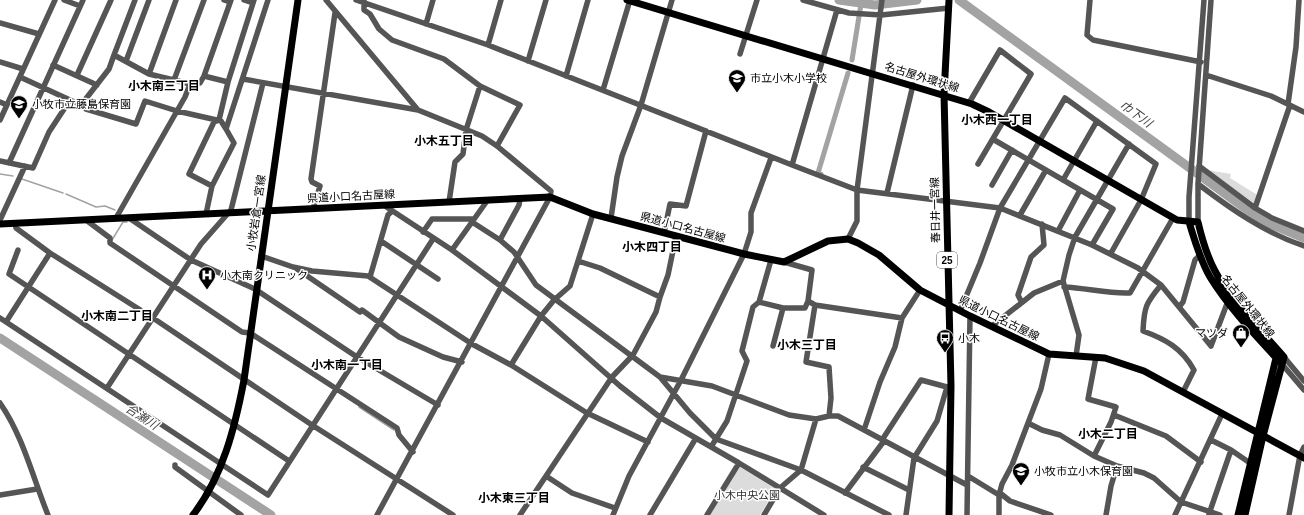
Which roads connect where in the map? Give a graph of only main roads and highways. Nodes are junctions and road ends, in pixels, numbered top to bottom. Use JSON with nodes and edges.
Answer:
{"nodes":[{"id":1,"x":298,"y":0,"type":"edge"},
{"id":2,"x":629,"y":0,"type":"edge"},
{"id":3,"x":949,"y":4,"type":"edge"},
{"id":4,"x":944,"y":94,"type":"junction"},
{"id":5,"x":268,"y":211,"type":"junction"},
{"id":6,"x":1189,"y":222,"type":"junction"},
{"id":7,"x":0,"y":224,"type":"edge"},
{"id":8,"x":948,"y":305,"type":"junction"},
{"id":9,"x":1280,"y":359,"type":"junction"},
{"id":10,"x":1260,"y":434,"type":"junction"},
{"id":11,"x":1302,"y":456,"type":"edge"},
{"id":12,"x":194,"y":515,"type":"edge"},
{"id":13,"x":949,"y":515,"type":"edge"},
{"id":14,"x":1238,"y":515,"type":"edge"},
{"id":15,"x":1245,"y":515,"type":"edge"}],
"edges":[{"from":1,"to":5,"type":"main road","name":"小牧岩倉一宮線"},
{"from":2,"to":4,"type":"main road","name":"名古屋外環状線"},
{"from":3,"to":4,"type":"main road","name":"春日井一宮線","number":"25"},
{"from":4,"to":6,"type":"main road","name":"名古屋外環状線"},
{"from":4,"to":8,"type":"main road","name":"春日井一宮線","number":"25"},
{"from":5,"to":7,"type":"main road","name":"県道小口名古屋線"},
{"from":5,"to":8,"type":"main road","name":"県道小口名古屋線"},
{"from":5,"to":12,"type":"main road","name":"小牧岩倉一宮線"},
{"from":6,"to":9,"type":"main road","name":"名古屋外環状線"},
{"from":6,"to":9,"type":"main road","name":"名古屋外環状線"},
{"from":8,"to":10,"type":"main road","name":"県道小口名古屋線"},
{"from":8,"to":13,"type":"main road","name":"春日井一宮線","number":"25"},
{"from":9,"to":10,"type":"main road"},
{"from":10,"to":11,"type":"main road","name":"県道小口名古屋線"},
{"from":10,"to":14,"type":"main road"},
{"from":10,"to":15,"type":"main road"}]}
